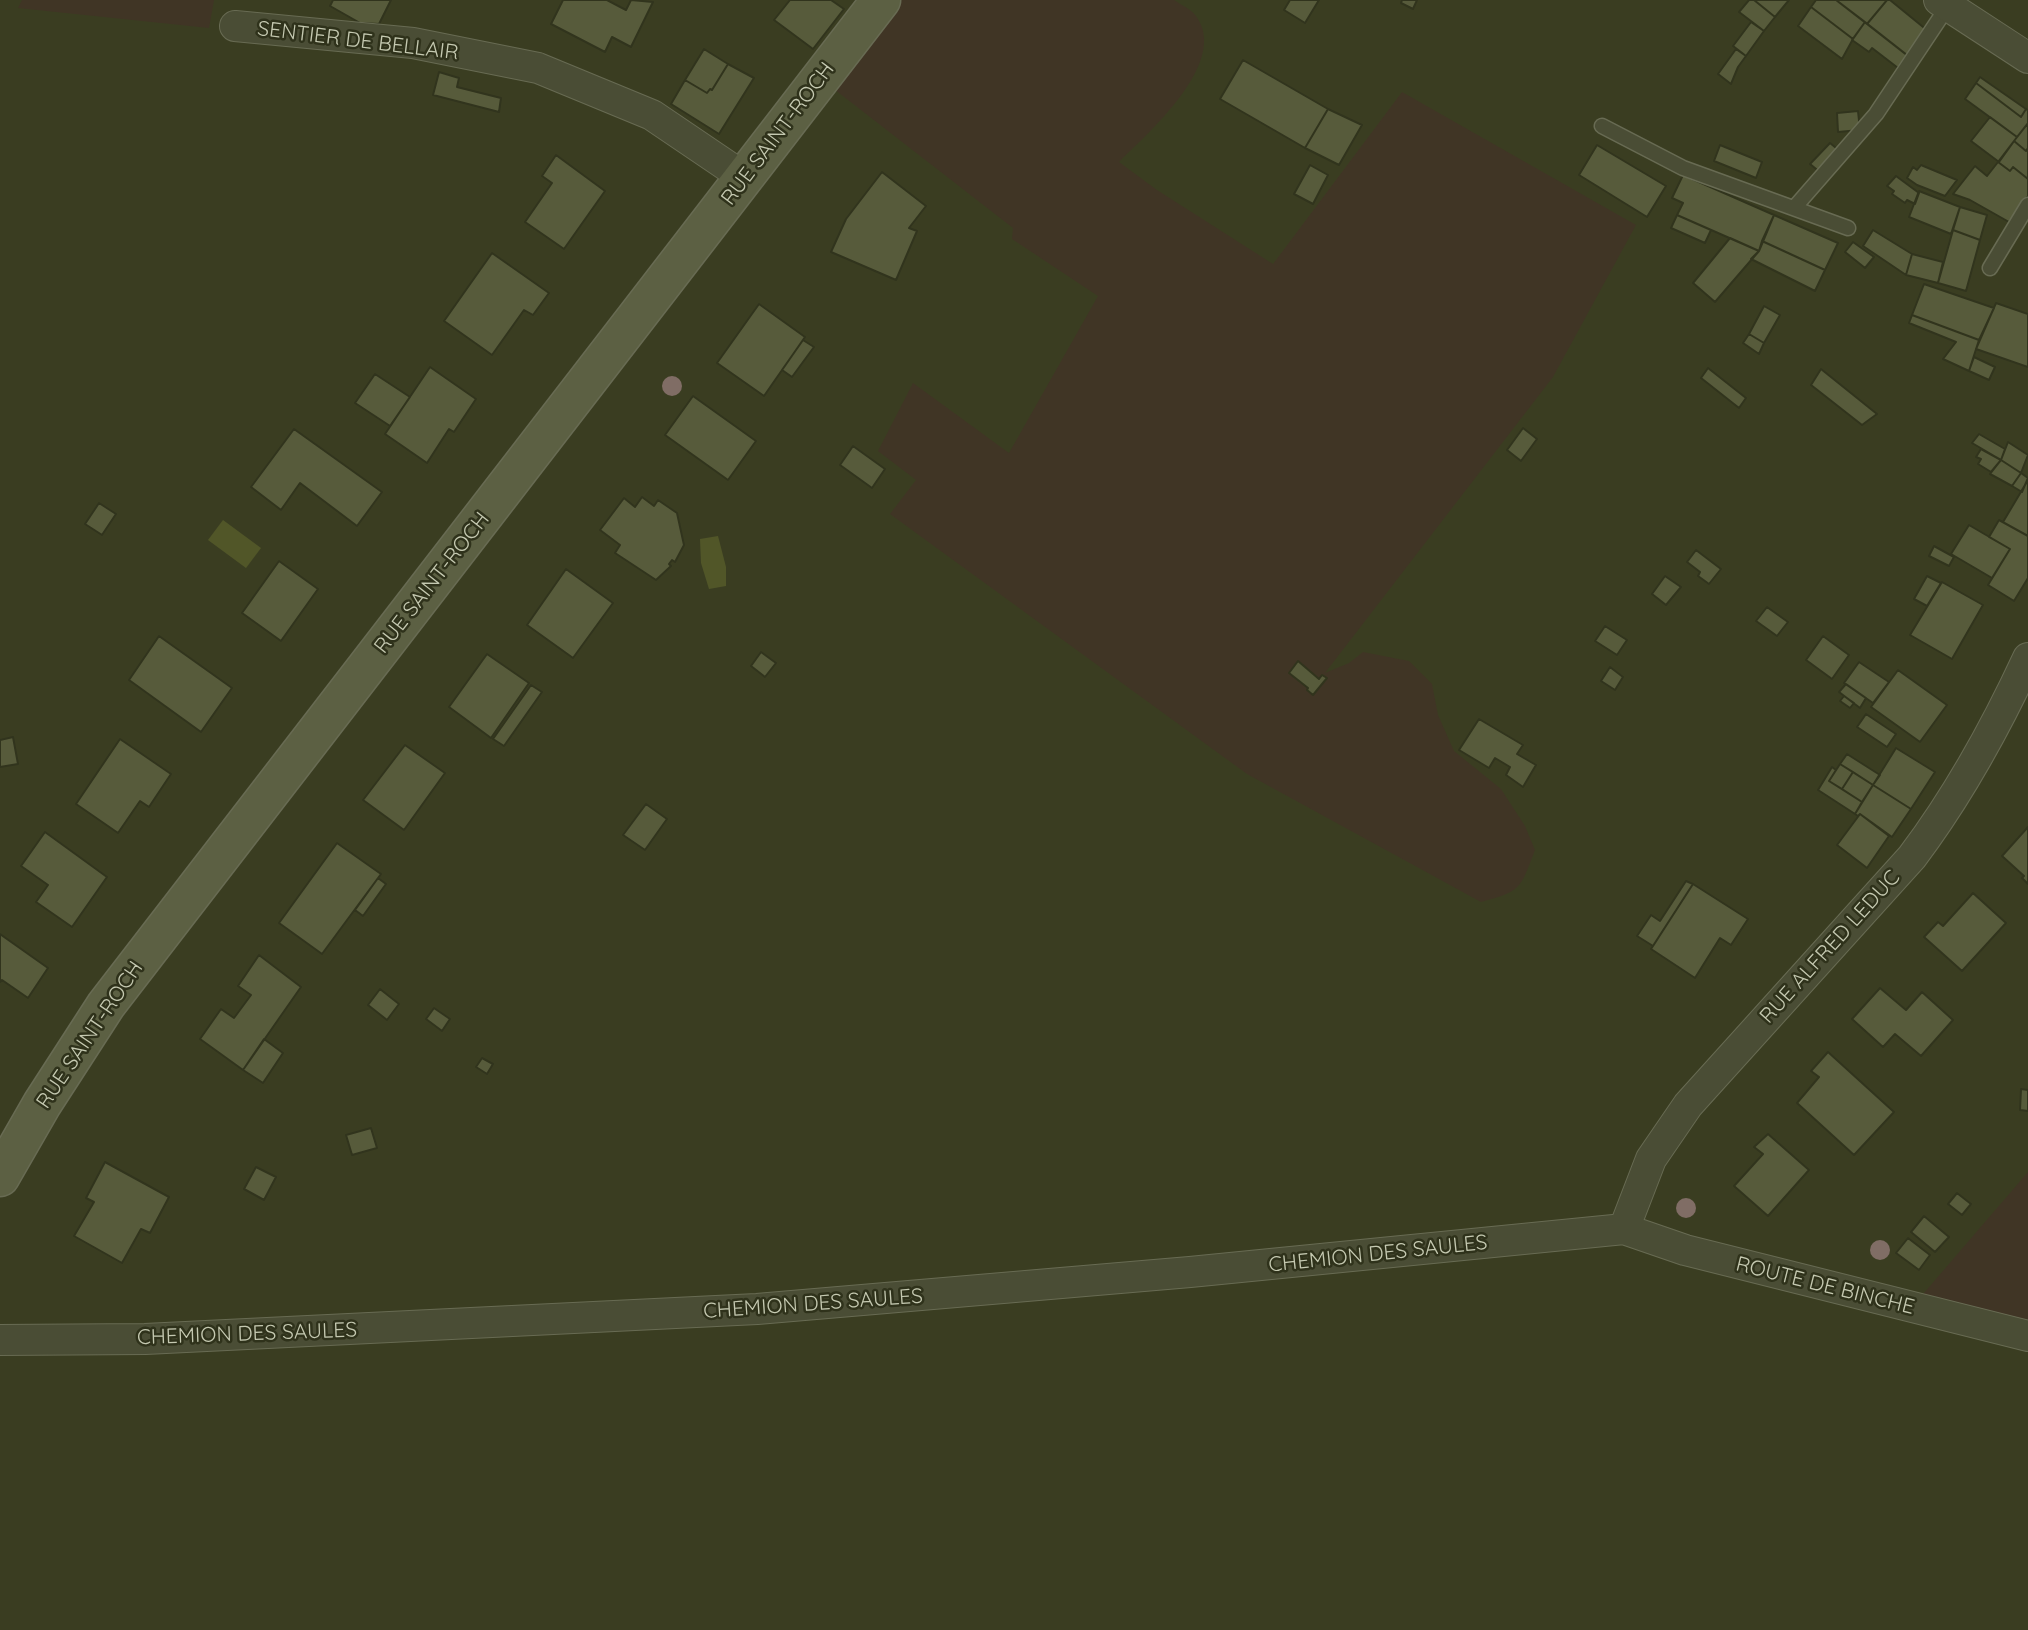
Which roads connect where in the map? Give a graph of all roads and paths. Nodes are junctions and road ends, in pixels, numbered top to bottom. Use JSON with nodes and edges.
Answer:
{"nodes":[{"id":1,"x":881,"y":0,"type":"edge"},
{"id":2,"x":1944,"y":3,"type":"edge"},
{"id":3,"x":235,"y":26,"type":"dead end"},
{"id":4,"x":2028,"y":58,"type":"edge"},
{"id":5,"x":1602,"y":125,"type":"dead end"},
{"id":6,"x":745,"y":178,"type":"junction"},
{"id":7,"x":2028,"y":205,"type":"edge"},
{"id":8,"x":1794,"y":208,"type":"junction"},
{"id":9,"x":1848,"y":228,"type":"dead end"},
{"id":10,"x":1990,"y":268,"type":"dead end"},
{"id":11,"x":2028,"y":658,"type":"edge"},
{"id":12,"x":0,"y":1177,"type":"edge"},
{"id":13,"x":1624,"y":1229,"type":"junction"},
{"id":14,"x":2028,"y":1336,"type":"edge"},
{"id":15,"x":0,"y":1340,"type":"edge"}],
"edges":[{"from":1,"to":6,"type":"street","name":"RUE SAINT-ROCH"},
{"from":2,"to":4,"type":"street"},
{"from":2,"to":8,"type":"lane"},
{"from":3,"to":6,"type":"street","name":"SENTIER DE BELLAIR"},
{"from":5,"to":8,"type":"lane"},
{"from":6,"to":12,"type":"street","name":"RUE SAINT-ROCH"},
{"from":7,"to":10,"type":"lane"},
{"from":8,"to":9,"type":"lane"},
{"from":11,"to":13,"type":"street","name":"RUE ALFRED LEDUC"},
{"from":13,"to":14,"type":"street","name":"ROUTE DE BINCHE"},
{"from":13,"to":15,"type":"street","name":"CHEMION DES SAULES"}]}
